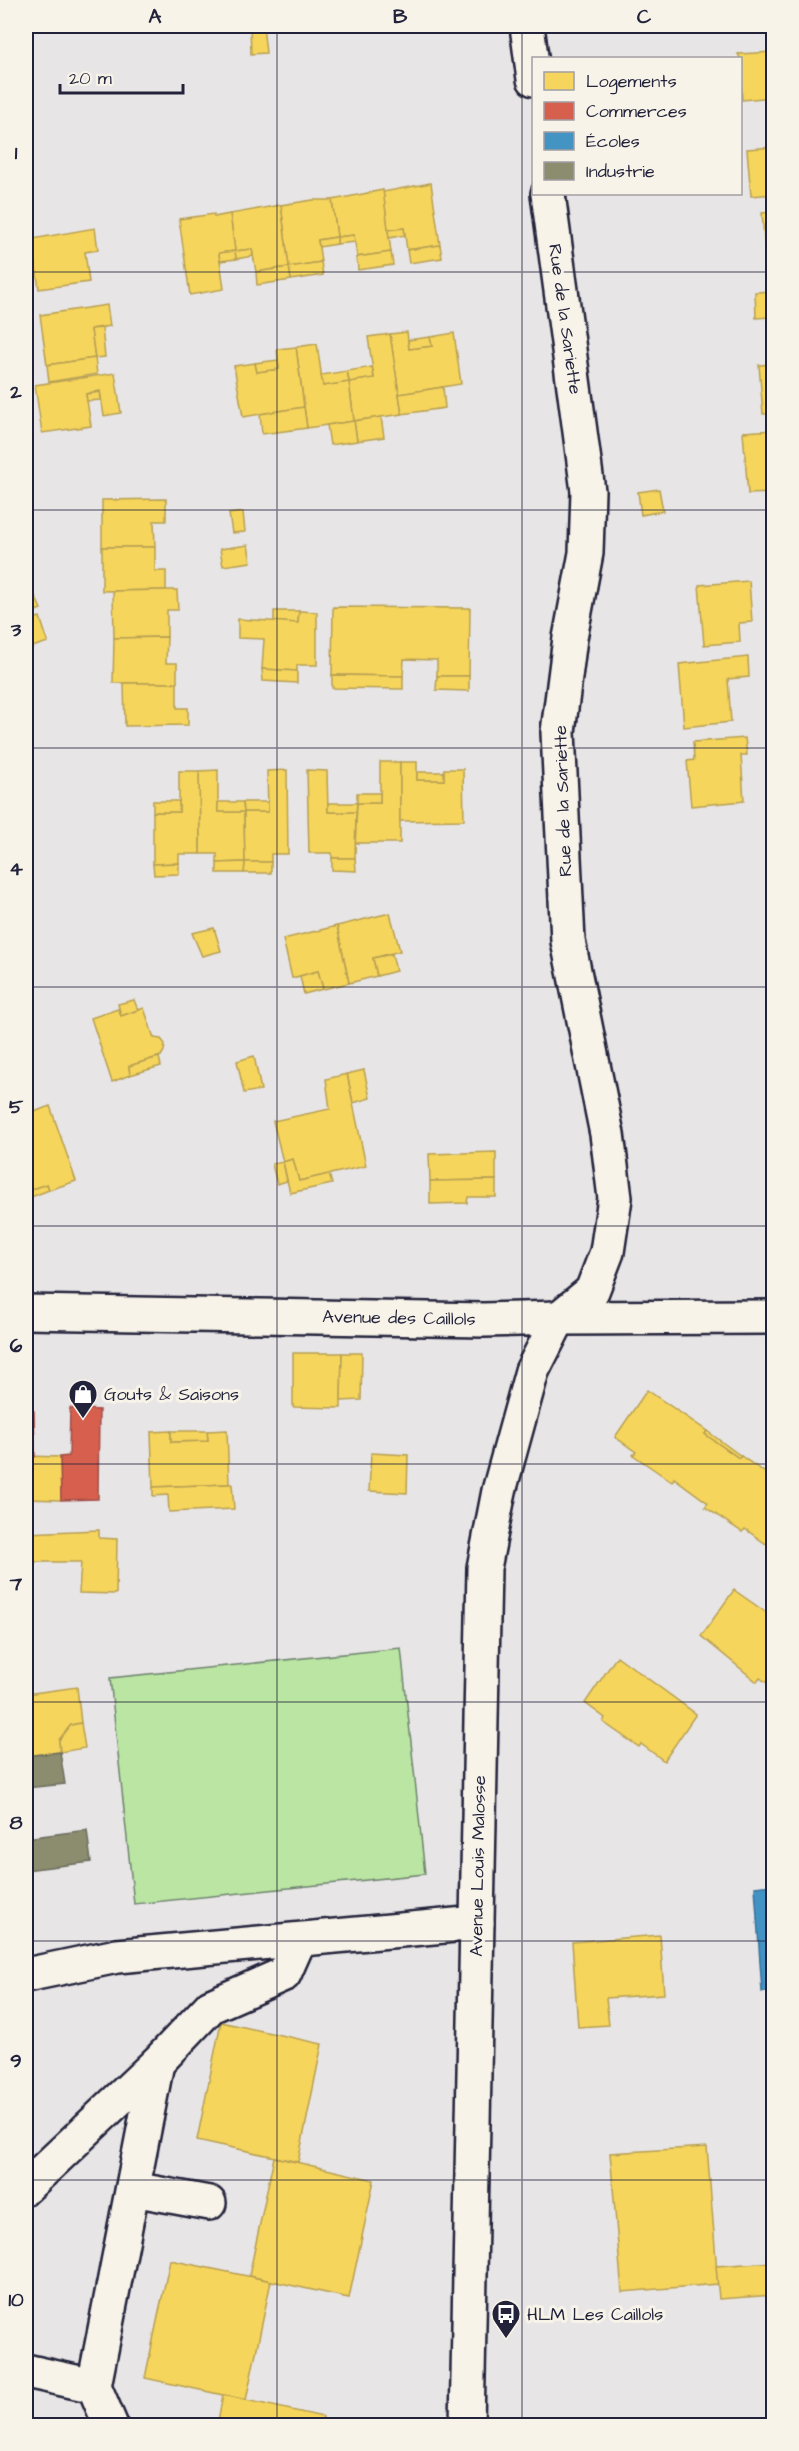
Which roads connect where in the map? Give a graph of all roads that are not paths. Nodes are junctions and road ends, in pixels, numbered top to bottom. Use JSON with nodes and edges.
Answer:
{"nodes":[{"id":1,"x":527,"y":26,"type":"edge"},
{"id":2,"x":532,"y":64,"type":"edge"},
{"id":3,"x":548,"y":195,"type":"edge"},
{"id":4,"x":26,"y":1312,"type":"edge"},
{"id":5,"x":774,"y":1317,"type":"edge"},
{"id":6,"x":559,"y":1318,"type":"junction"},
{"id":7,"x":477,"y":1923,"type":"junction"},
{"id":8,"x":299,"y":1940,"type":"junction"},
{"id":9,"x":26,"y":1975,"type":"edge"},
{"id":10,"x":157,"y":2063,"type":"junction"},
{"id":11,"x":26,"y":2187,"type":"edge"},
{"id":12,"x":133,"y":2188,"type":"junction"},
{"id":13,"x":209,"y":2203,"type":"dead end"},
{"id":14,"x":26,"y":2371,"type":"edge"},
{"id":15,"x":94,"y":2386,"type":"junction"},
{"id":16,"x":111,"y":2426,"type":"edge"},
{"id":17,"x":467,"y":2426,"type":"edge"}],
"edges":[{"from":1,"to":2,"type":"street"},
{"from":3,"to":6,"type":"street","name":"Rue de la Sariette"},
{"from":4,"to":6,"type":"street","name":"Avenue des Caillols"},
{"from":5,"to":6,"type":"street","name":"Avenue des Caillols"},
{"from":6,"to":7,"type":"street","name":"Avenue Louis Malosse"},
{"from":7,"to":8,"type":"street"},
{"from":7,"to":17,"type":"street","name":"Avenue Louis Malosse"},
{"from":8,"to":9,"type":"street"},
{"from":8,"to":10,"type":"street"},
{"from":10,"to":11,"type":"street"},
{"from":10,"to":12,"type":"street"},
{"from":12,"to":13,"type":"street"},
{"from":12,"to":15,"type":"street"},
{"from":14,"to":15,"type":"street"},
{"from":15,"to":16,"type":"street"}]}
